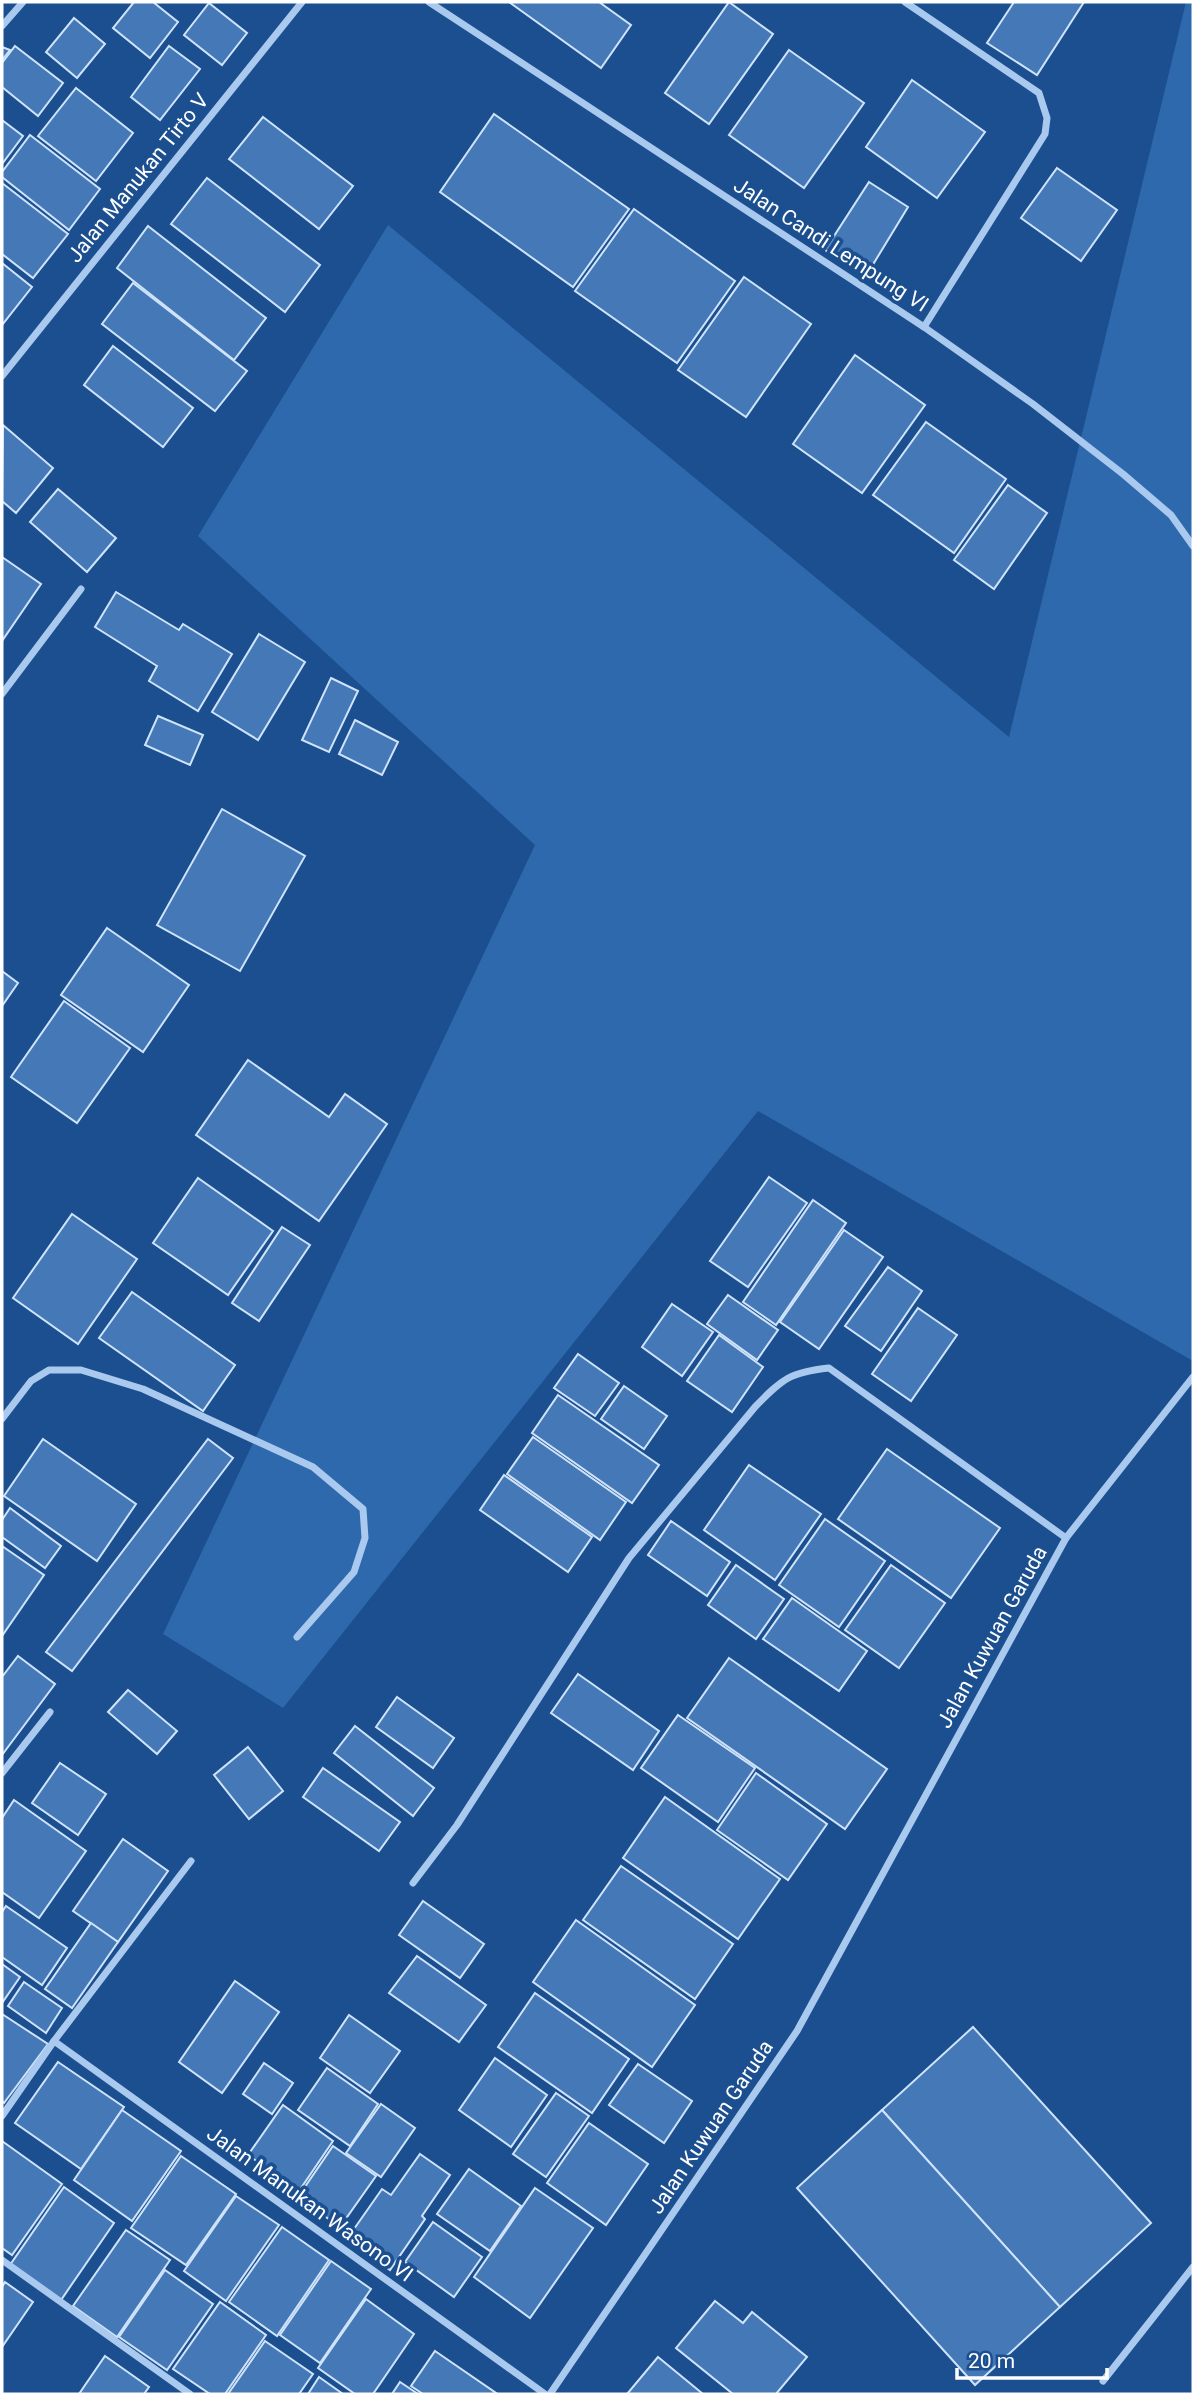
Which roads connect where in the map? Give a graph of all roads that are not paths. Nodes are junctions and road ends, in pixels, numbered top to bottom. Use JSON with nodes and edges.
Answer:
{"nodes":[{"id":1,"x":23,"y":2,"type":"edge"},
{"id":2,"x":302,"y":2,"type":"edge"},
{"id":3,"x":429,"y":2,"type":"edge"},
{"id":4,"x":905,"y":2,"type":"edge"},
{"id":5,"x":2,"y":26,"type":"edge"},
{"id":6,"x":924,"y":327,"type":"junction"},
{"id":7,"x":2,"y":376,"type":"edge"},
{"id":8,"x":1193,"y":546,"type":"edge"},
{"id":9,"x":81,"y":589,"type":"dead end"},
{"id":10,"x":2,"y":694,"type":"edge"},
{"id":11,"x":1193,"y":1377,"type":"edge"},
{"id":12,"x":2,"y":1419,"type":"edge"},
{"id":13,"x":1066,"y":1538,"type":"junction"},
{"id":14,"x":296,"y":1637,"type":"dead end"},
{"id":15,"x":51,"y":1712,"type":"dead end"},
{"id":16,"x":2,"y":1773,"type":"edge"},
{"id":17,"x":191,"y":1861,"type":"dead end"},
{"id":18,"x":413,"y":1883,"type":"dead end"},
{"id":19,"x":54,"y":2041,"type":"junction"},
{"id":20,"x":2,"y":2116,"type":"edge"},
{"id":21,"x":2,"y":2260,"type":"edge"},
{"id":22,"x":1193,"y":2267,"type":"edge"},
{"id":23,"x":1103,"y":2381,"type":"dead end"},
{"id":24,"x":190,"y":2394,"type":"edge"},
{"id":25,"x":548,"y":2394,"type":"edge"}],
"edges":[{"from":1,"to":5,"type":"street"},
{"from":2,"to":7,"type":"street","name":"Jalan Manukan Tirto V"},
{"from":3,"to":6,"type":"street","name":"Jalan Candi Lempung VI"},
{"from":4,"to":6,"type":"street"},
{"from":6,"to":8,"type":"street","name":"Jalan Candi Lempung VI"},
{"from":9,"to":10,"type":"street"},
{"from":11,"to":13,"type":"street"},
{"from":12,"to":14,"type":"street"},
{"from":13,"to":18,"type":"street","name":"Jalan Kuwuan Garuda"},
{"from":13,"to":25,"type":"street","name":"Jalan Kuwuan Garuda"},
{"from":15,"to":16,"type":"street"},
{"from":17,"to":19,"type":"street"},
{"from":19,"to":20,"type":"street"},
{"from":19,"to":25,"type":"street","name":"Jalan Manukan Wasono VI"},
{"from":21,"to":24,"type":"street"},
{"from":22,"to":23,"type":"street"}]}
